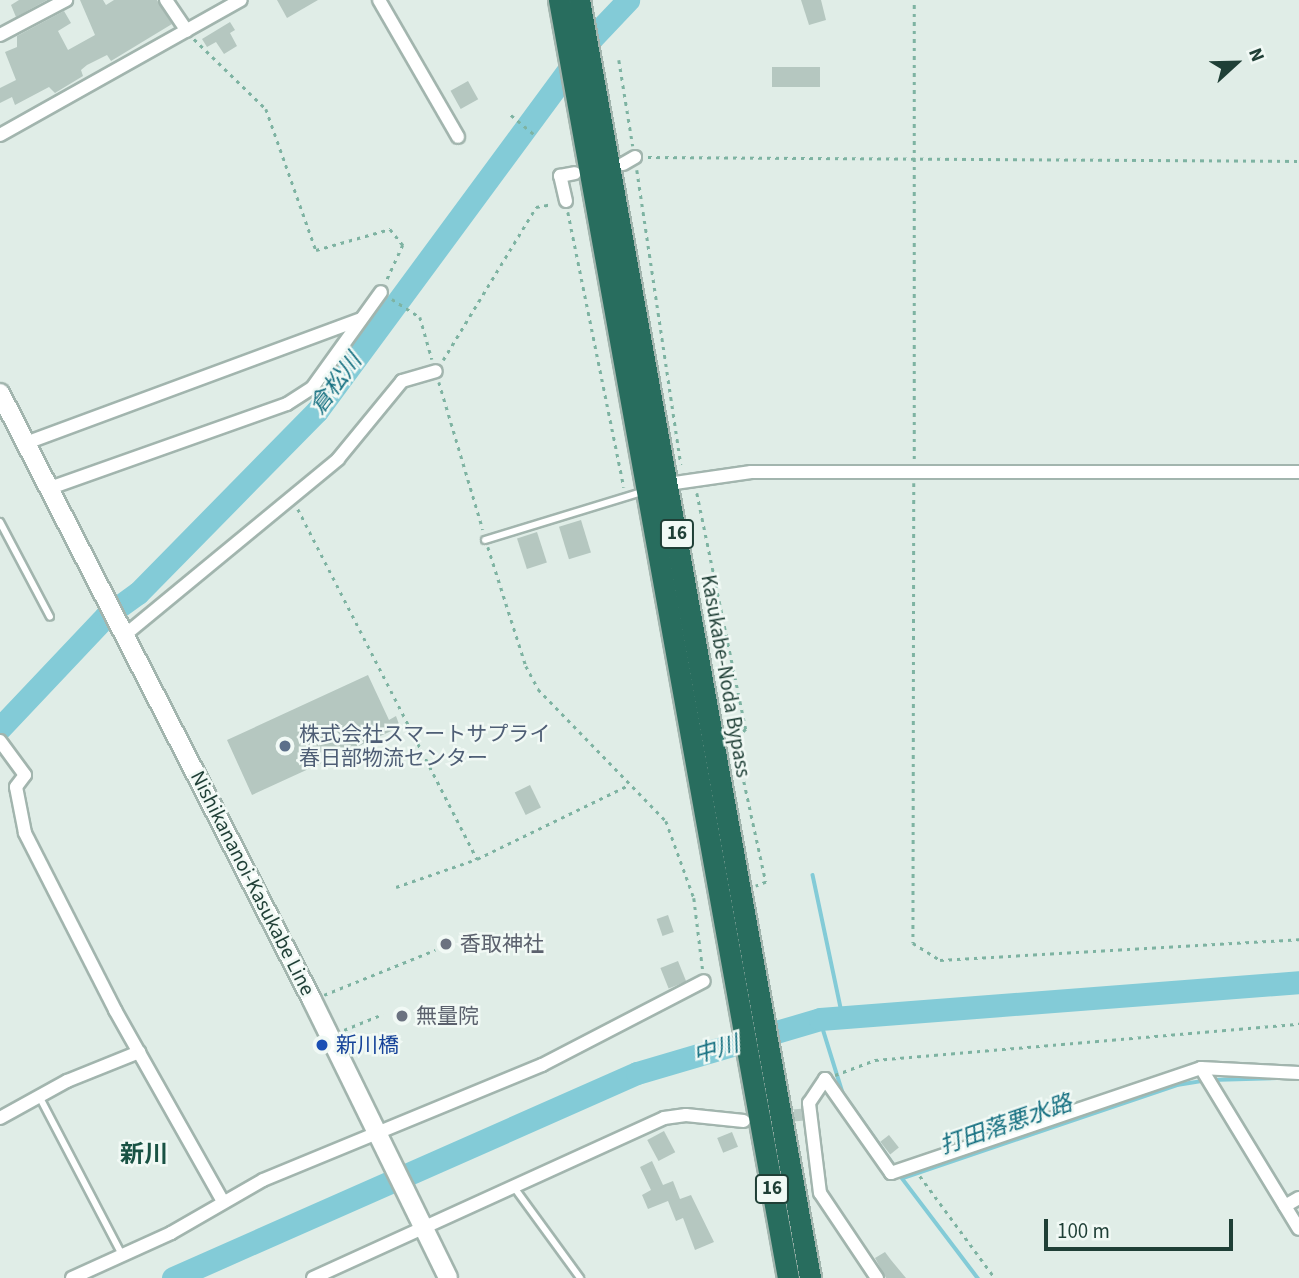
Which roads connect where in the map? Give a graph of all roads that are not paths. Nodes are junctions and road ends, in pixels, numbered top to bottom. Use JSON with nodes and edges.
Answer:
{"nodes":[{"id":1,"x":66,"y":0,"type":"edge"},
{"id":2,"x":166,"y":0,"type":"edge"},
{"id":3,"x":241,"y":0,"type":"edge"},
{"id":4,"x":379,"y":0,"type":"edge"},
{"id":5,"x":570,"y":6,"type":"edge"},
{"id":6,"x":187,"y":31,"type":"junction"},
{"id":7,"x":0,"y":35,"type":"edge"},
{"id":8,"x":0,"y":135,"type":"edge"},
{"id":9,"x":458,"y":137,"type":"dead end"},
{"id":10,"x":575,"y":173,"type":"dead end"},
{"id":11,"x":566,"y":201,"type":"road end"},
{"id":12,"x":381,"y":292,"type":"road end"},
{"id":13,"x":362,"y":319,"type":"junction"},
{"id":14,"x":436,"y":371,"type":"road end"},
{"id":15,"x":0,"y":393,"type":"edge"},
{"id":16,"x":26,"y":443,"type":"junction"},
{"id":17,"x":1299,"y":472,"type":"edge"},
{"id":18,"x":682,"y":482,"type":"junction"},
{"id":19,"x":50,"y":488,"type":"junction"},
{"id":20,"x":647,"y":490,"type":"junction"},
{"id":21,"x":0,"y":522,"type":"edge"},
{"id":22,"x":485,"y":540,"type":"road end"},
{"id":23,"x":50,"y":617,"type":"dead end"},
{"id":24,"x":122,"y":627,"type":"junction"},
{"id":25,"x":2,"y":743,"type":"edge"},
{"id":26,"x":744,"y":976,"type":"junction"},
{"id":27,"x":704,"y":981,"type":"road end"},
{"id":28,"x":139,"y":1052,"type":"junction"},
{"id":29,"x":1201,"y":1068,"type":"junction"},
{"id":30,"x":1299,"y":1073,"type":"edge"},
{"id":31,"x":39,"y":1097,"type":"junction"},
{"id":32,"x":766,"y":1098,"type":"junction"},
{"id":33,"x":0,"y":1118,"type":"edge"},
{"id":34,"x":744,"y":1121,"type":"dead end"},
{"id":35,"x":381,"y":1142,"type":"junction"},
{"id":36,"x":512,"y":1185,"type":"junction"},
{"id":37,"x":1299,"y":1198,"type":"edge"},
{"id":38,"x":222,"y":1200,"type":"junction"},
{"id":39,"x":1285,"y":1206,"type":"junction"},
{"id":40,"x":419,"y":1224,"type":"junction"},
{"id":41,"x":1299,"y":1229,"type":"edge"},
{"id":42,"x":122,"y":1255,"type":"junction"},
{"id":43,"x":72,"y":1278,"type":"edge"},
{"id":44,"x":313,"y":1278,"type":"edge"},
{"id":45,"x":448,"y":1278,"type":"edge"},
{"id":46,"x":580,"y":1278,"type":"edge"},
{"id":47,"x":788,"y":1278,"type":"edge"},
{"id":48,"x":810,"y":1278,"type":"edge"},
{"id":49,"x":877,"y":1278,"type":"edge"}],
"edges":[{"from":1,"to":7,"type":"street"},
{"from":2,"to":6,"type":"street"},
{"from":3,"to":6,"type":"street"},
{"from":4,"to":9,"type":"street"},
{"from":5,"to":18,"type":"highway","name":"Kasukabe-Noda Bypass","number":"16"},
{"from":5,"to":20,"type":"highway","name":"Kasukabe-Noda Bypass","number":"16"},
{"from":6,"to":8,"type":"street"},
{"from":10,"to":11,"type":"street"},
{"from":12,"to":13,"type":"street"},
{"from":13,"to":16,"type":"street"},
{"from":13,"to":19,"type":"street"},
{"from":14,"to":24,"type":"street"},
{"from":15,"to":16,"type":"main road"},
{"from":16,"to":19,"type":"main road"},
{"from":17,"to":18,"type":"street"},
{"from":18,"to":26,"type":"highway","name":"Kasukabe-Noda Bypass","number":"16"},
{"from":19,"to":24,"type":"main road","name":"Nishikananoi-Kasukabe Line"},
{"from":20,"to":22,"type":"lane"},
{"from":20,"to":26,"type":"highway","name":"Kasukabe-Noda Bypass","number":"16"},
{"from":21,"to":23,"type":"lane"},
{"from":24,"to":35,"type":"main road","name":"Nishikananoi-Kasukabe Line"},
{"from":25,"to":28,"type":"street"},
{"from":26,"to":32,"type":"highway","name":"Kasukabe-Noda Bypass","number":"16"},
{"from":27,"to":35,"type":"street"},
{"from":28,"to":31,"type":"street"},
{"from":28,"to":38,"type":"street"},
{"from":29,"to":30,"type":"street"},
{"from":29,"to":39,"type":"street"},
{"from":29,"to":49,"type":"street"},
{"from":31,"to":33,"type":"street"},
{"from":31,"to":42,"type":"lane"},
{"from":32,"to":47,"type":"highway","name":"Kasukabe-Noda Bypass","number":"16"},
{"from":32,"to":48,"type":"highway","name":"Kasukabe-Noda Bypass","number":"16"},
{"from":34,"to":36,"type":"street"},
{"from":35,"to":38,"type":"street"},
{"from":35,"to":40,"type":"main road"},
{"from":36,"to":40,"type":"street"},
{"from":36,"to":46,"type":"lane"},
{"from":37,"to":39,"type":"street"},
{"from":38,"to":42,"type":"street"},
{"from":39,"to":41,"type":"street"},
{"from":40,"to":44,"type":"street"},
{"from":40,"to":45,"type":"main road"},
{"from":42,"to":43,"type":"street"}]}
